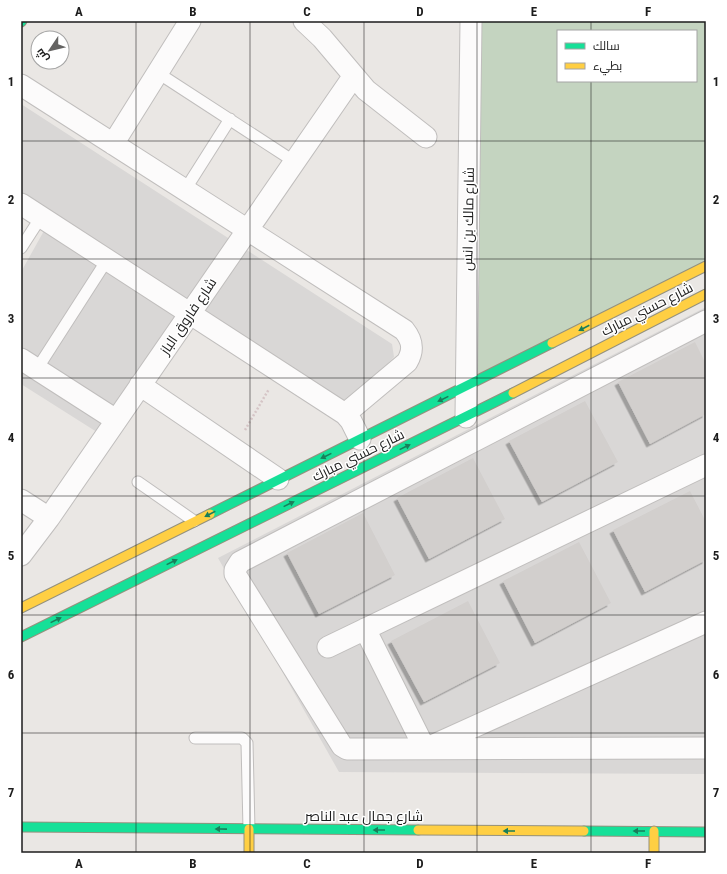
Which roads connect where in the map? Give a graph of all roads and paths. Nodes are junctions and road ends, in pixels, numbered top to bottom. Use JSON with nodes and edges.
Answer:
{"nodes":[{"id":1,"x":190,"y":21,"type":"edge"},
{"id":2,"x":304,"y":21,"type":"edge"},
{"id":3,"x":471,"y":21,"type":"edge"},
{"id":4,"x":158,"y":73,"type":"junction"},
{"id":5,"x":354,"y":77,"type":"junction"},
{"id":6,"x":21,"y":85,"type":"edge"},
{"id":7,"x":230,"y":119,"type":"junction"},
{"id":8,"x":426,"y":137,"type":"dead end"},
{"id":9,"x":113,"y":144,"type":"junction"},
{"id":10,"x":295,"y":162,"type":"junction"},
{"id":11,"x":185,"y":190,"type":"junction"},
{"id":12,"x":21,"y":204,"type":"edge"},
{"id":13,"x":41,"y":217,"type":"junction"},
{"id":14,"x":247,"y":230,"type":"junction"},
{"id":15,"x":21,"y":248,"type":"edge"},
{"id":16,"x":107,"y":260,"type":"junction"},
{"id":17,"x":706,"y":266,"type":"edge"},
{"id":18,"x":706,"y":294,"type":"edge"},
{"id":19,"x":190,"y":313,"type":"junction"},
{"id":20,"x":706,"y":321,"type":"edge"},
{"id":21,"x":29,"y":364,"type":"edge"},
{"id":22,"x":280,"y":371,"type":"junction"},
{"id":23,"x":140,"y":386,"type":"junction"},
{"id":24,"x":466,"y":388,"type":"junction"},
{"id":25,"x":346,"y":414,"type":"junction"},
{"id":26,"x":466,"y":417,"type":"junction"},
{"id":27,"x":116,"y":420,"type":"junction"},
{"id":28,"x":360,"y":439,"type":"junction"},
{"id":29,"x":233,"y":449,"type":"junction"},
{"id":30,"x":706,"y":465,"type":"edge"},
{"id":31,"x":278,"y":480,"type":"junction"},
{"id":32,"x":138,"y":482,"type":"dead end"},
{"id":33,"x":21,"y":500,"type":"edge"},
{"id":34,"x":49,"y":518,"type":"junction"},
{"id":35,"x":194,"y":521,"type":"junction"},
{"id":36,"x":21,"y":555,"type":"edge"},
{"id":37,"x":21,"y":608,"type":"edge"},
{"id":38,"x":706,"y":622,"type":"edge"},
{"id":39,"x":365,"y":629,"type":"junction"},
{"id":40,"x":21,"y":637,"type":"edge"},
{"id":41,"x":328,"y":647,"type":"dead end"},
{"id":42,"x":195,"y":738,"type":"dead end"},
{"id":43,"x":706,"y":748,"type":"edge"},
{"id":44,"x":425,"y":749,"type":"junction"},
{"id":45,"x":21,"y":827,"type":"edge"},
{"id":46,"x":249,"y":829,"type":"junction"},
{"id":47,"x":654,"y":831,"type":"junction"},
{"id":48,"x":706,"y":832,"type":"edge"},
{"id":49,"x":249,"y":853,"type":"edge"},
{"id":50,"x":654,"y":853,"type":"edge"}],
"edges":[{"from":1,"to":4,"type":"street"},
{"from":2,"to":5,"type":"street"},
{"from":3,"to":24,"type":"street","name":"شارع مالك بن انس"},
{"from":4,"to":7,"type":"lane"},
{"from":4,"to":9,"type":"street"},
{"from":5,"to":8,"type":"street"},
{"from":5,"to":10,"type":"street","name":"شارع فاروق الباز"},
{"from":6,"to":9,"type":"street"},
{"from":7,"to":10,"type":"lane"},
{"from":7,"to":11,"type":"lane"},
{"from":9,"to":11,"type":"street"},
{"from":10,"to":14,"type":"street","name":"شارع فاروق الباز"},
{"from":11,"to":14,"type":"street"},
{"from":12,"to":13,"type":"street"},
{"from":13,"to":15,"type":"lane"},
{"from":13,"to":16,"type":"street"},
{"from":14,"to":19,"type":"street","name":"شارع فاروق الباز"},
{"from":14,"to":25,"type":"street"},
{"from":16,"to":19,"type":"street"},
{"from":16,"to":21,"type":"lane"},
{"from":17,"to":24,"type":"street","name":"شارع حسني مبارك","one_way":true},
{"from":18,"to":26,"type":"street","name":"شارع حسني مبارك"},
{"from":19,"to":22,"type":"street"},
{"from":19,"to":23,"type":"street","name":"شارع فاروق الباز"},
{"from":20,"to":44,"type":"street"},
{"from":21,"to":27,"type":"street"},
{"from":22,"to":25,"type":"street"},
{"from":22,"to":29,"type":"path"},
{"from":23,"to":27,"type":"street","name":"شارع فاروق الباز"},
{"from":23,"to":29,"type":"street"},
{"from":24,"to":26,"type":"street","name":"شارع مالك بن انس"},
{"from":24,"to":28,"type":"street","name":"شارع حسني مبارك","one_way":true},
{"from":25,"to":28,"type":"street"},
{"from":40,"to":26,"type":"street","name":"شارع حسني مبارك","one_way":true},
{"from":27,"to":34,"type":"street","name":"شارع فاروق الباز"},
{"from":28,"to":31,"type":"street","name":"شارع حسني مبارك","one_way":true},
{"from":29,"to":31,"type":"street"},
{"from":30,"to":39,"type":"street"},
{"from":31,"to":35,"type":"street","name":"شارع حسني مبارك","one_way":true},
{"from":32,"to":35,"type":"lane"},
{"from":33,"to":34,"type":"street"},
{"from":34,"to":36,"type":"street","name":"شارع فاروق الباز"},
{"from":35,"to":37,"type":"street","name":"شارع حسني مبارك"},
{"from":38,"to":44,"type":"street"},
{"from":39,"to":41,"type":"street"},
{"from":39,"to":44,"type":"street"},
{"from":42,"to":46,"type":"lane"},
{"from":43,"to":44,"type":"street"},
{"from":46,"to":45,"type":"street","name":"شارع جمال عبد الناصر","one_way":true},
{"from":47,"to":46,"type":"street","name":"شارع جمال عبد الناصر","one_way":true},
{"from":46,"to":49,"type":"street"},
{"from":47,"to":48,"type":"street","name":"شارع جمال عبد الناصر"},
{"from":47,"to":50,"type":"street"}]}
